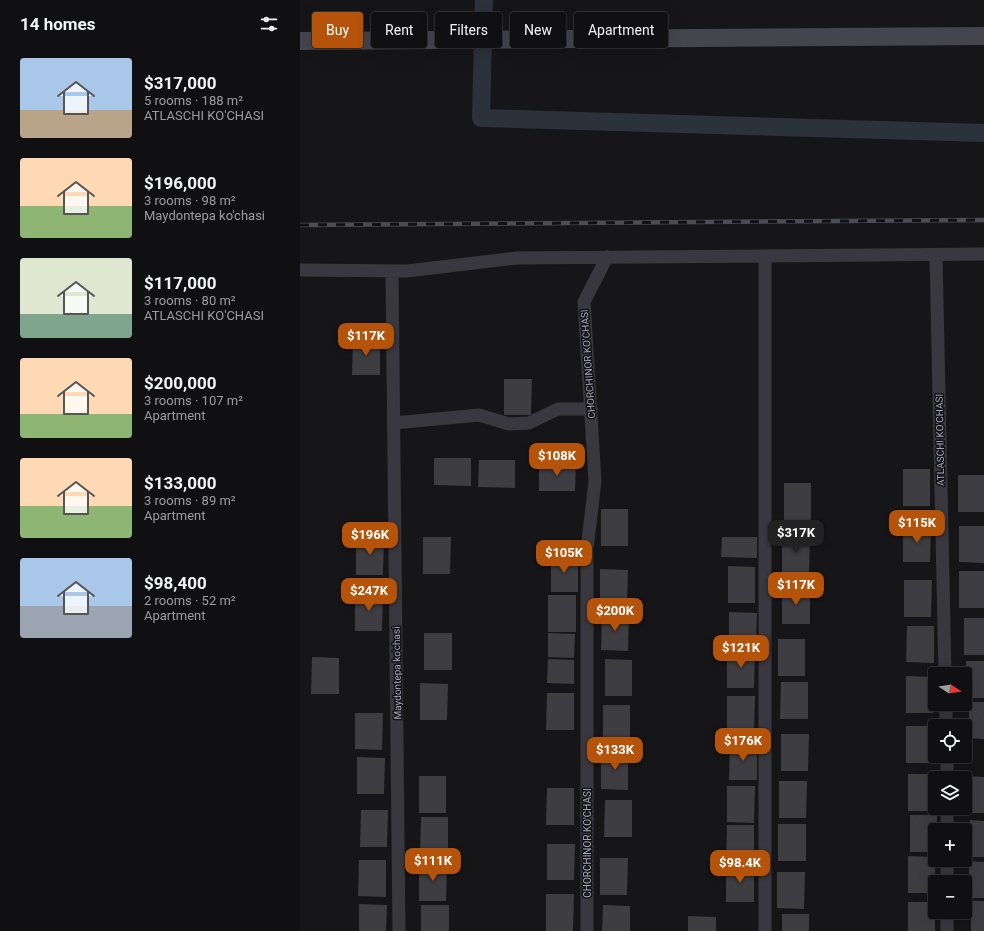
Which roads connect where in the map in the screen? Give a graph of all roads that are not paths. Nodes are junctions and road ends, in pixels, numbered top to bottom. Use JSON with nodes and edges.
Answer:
{"nodes":[{"id":1,"x":984,"y":36,"type":"edge"},
{"id":2,"x":300,"y":41,"type":"edge"},
{"id":3,"x":984,"y":254,"type":"edge"},
{"id":4,"x":936,"y":255,"type":"junction"},
{"id":5,"x":765,"y":256,"type":"junction"},
{"id":6,"x":607,"y":257,"type":"junction"},
{"id":7,"x":300,"y":270,"type":"edge"},
{"id":8,"x":392,"y":271,"type":"junction"},
{"id":9,"x":591,"y":409,"type":"junction"},
{"id":10,"x":394,"y":423,"type":"junction"},
{"id":11,"x":945,"y":667,"type":"edge"},
{"id":12,"x":947,"y":919,"type":"edge"},
{"id":13,"x":399,"y":931,"type":"edge"},
{"id":14,"x":587,"y":931,"type":"edge"},
{"id":15,"x":765,"y":931,"type":"edge"},
{"id":16,"x":947,"y":931,"type":"edge"}],
"edges":[{"from":1,"to":2,"type":"main road"},
{"from":3,"to":4,"type":"street"},
{"from":4,"to":5,"type":"street"},
{"from":4,"to":11,"type":"street","name":"ATLASCHI KO'CHASI"},
{"from":5,"to":6,"type":"street"},
{"from":5,"to":15,"type":"street"},
{"from":6,"to":8,"type":"street"},
{"from":6,"to":9,"type":"street","name":"CHORCHINOR KO'CHASI"},
{"from":7,"to":8,"type":"street"},
{"from":8,"to":10,"type":"street","name":"Maydontepa ko'chasi"},
{"from":9,"to":10,"type":"street"},
{"from":9,"to":14,"type":"street","name":"CHORCHINOR KO'CHASI"},
{"from":10,"to":13,"type":"street","name":"Maydontepa ko'chasi"},
{"from":12,"to":16,"type":"street"}]}
